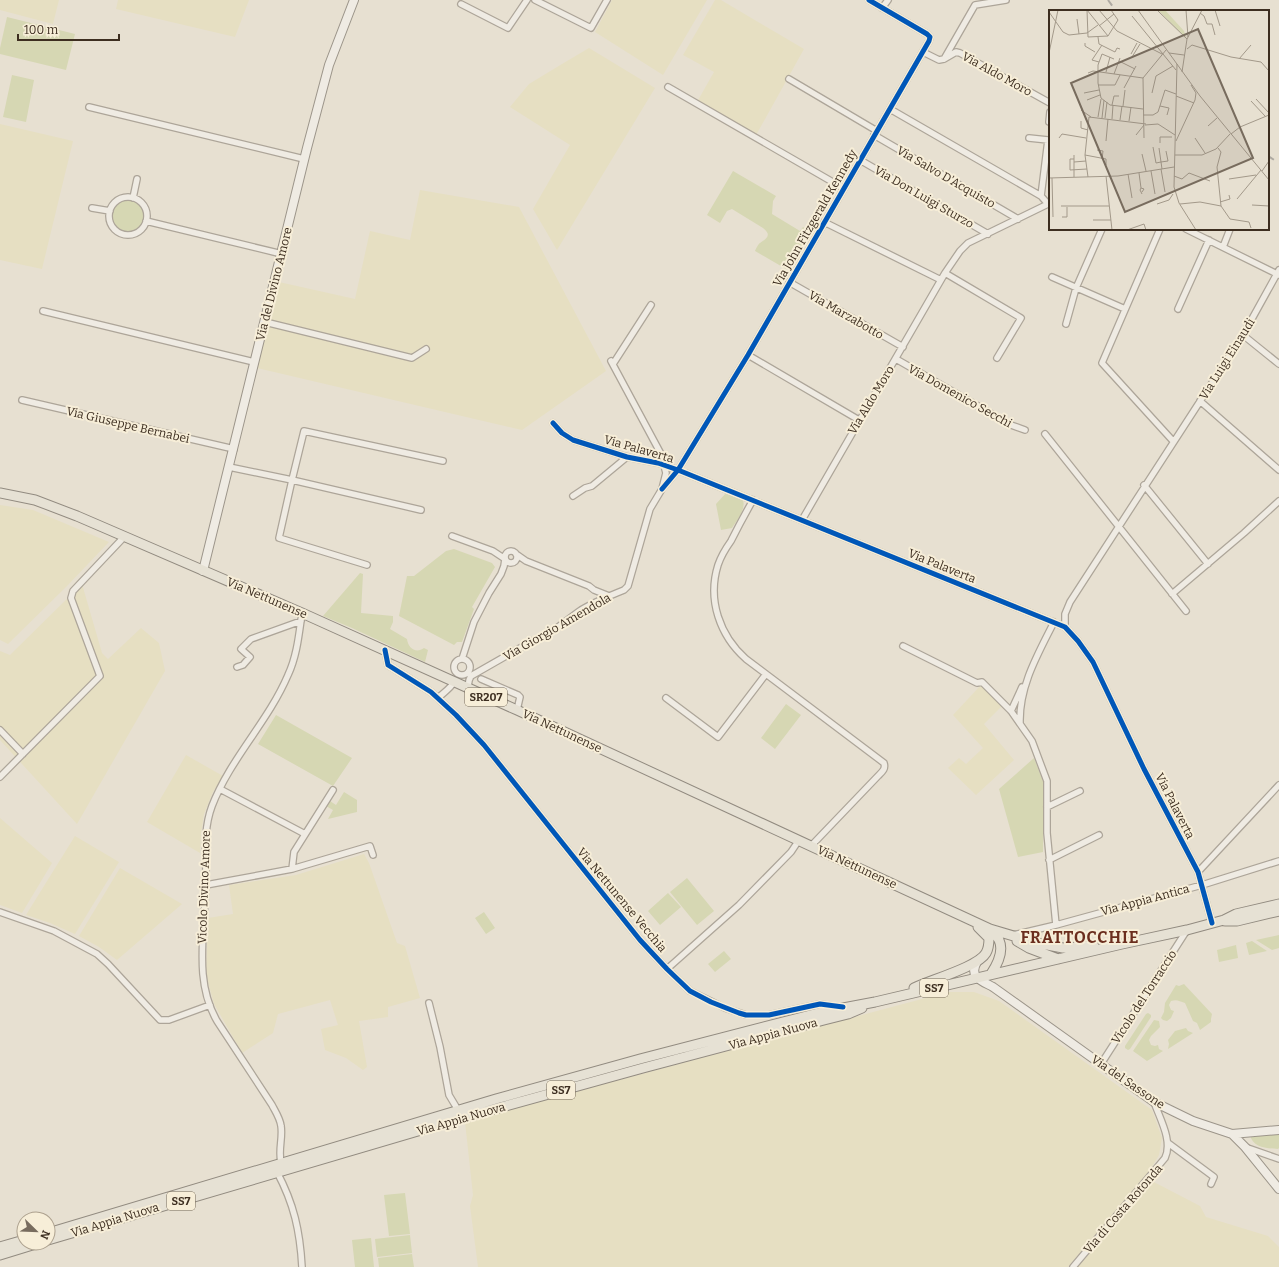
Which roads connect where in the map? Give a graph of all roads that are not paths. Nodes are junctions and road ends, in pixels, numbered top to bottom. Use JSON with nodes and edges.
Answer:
{"nodes":[{"id":1,"x":354,"y":0,"type":"edge"},
{"id":2,"x":527,"y":0,"type":"edge"},
{"id":3,"x":535,"y":0,"type":"edge"},
{"id":4,"x":607,"y":0,"type":"edge"},
{"id":5,"x":869,"y":0,"type":"edge"},
{"id":6,"x":888,"y":0,"type":"edge"},
{"id":7,"x":1006,"y":0,"type":"edge"},
{"id":8,"x":460,"y":4,"type":"dead end"},
{"id":9,"x":882,"y":8,"type":"junction"},
{"id":10,"x":923,"y":52,"type":"junction"},
{"id":11,"x":944,"y":59,"type":"junction"},
{"id":12,"x":789,"y":79,"type":"dead end"},
{"id":13,"x":668,"y":87,"type":"dead end"},
{"id":14,"x":1049,"y":103,"type":"edge"},
{"id":15,"x":90,"y":107,"type":"dead end"},
{"id":16,"x":890,"y":109,"type":"junction"},
{"id":17,"x":876,"y":133,"type":"junction"},
{"id":18,"x":1029,"y":138,"type":"dead end"},
{"id":19,"x":304,"y":159,"type":"junction"},
{"id":20,"x":860,"y":160,"type":"junction"},
{"id":21,"x":137,"y":179,"type":"dead end"},
{"id":22,"x":843,"y":188,"type":"junction"},
{"id":23,"x":1041,"y":196,"type":"junction"},
{"id":24,"x":133,"y":198,"type":"junction"},
{"id":25,"x":1049,"y":204,"type":"edge"},
{"id":26,"x":92,"y":208,"type":"dead end"},
{"id":27,"x":110,"y":211,"type":"junction"},
{"id":28,"x":1018,"y":219,"type":"junction"},
{"id":29,"x":146,"y":221,"type":"junction"},
{"id":30,"x":824,"y":222,"type":"junction"},
{"id":31,"x":1102,"y":230,"type":"edge"},
{"id":32,"x":1160,"y":230,"type":"edge"},
{"id":33,"x":1188,"y":230,"type":"edge"},
{"id":34,"x":1230,"y":230,"type":"edge"},
{"id":35,"x":988,"y":234,"type":"junction"},
{"id":36,"x":1209,"y":240,"type":"junction"},
{"id":37,"x":1223,"y":247,"type":"junction"},
{"id":38,"x":282,"y":254,"type":"junction"},
{"id":39,"x":945,"y":273,"type":"junction"},
{"id":40,"x":1278,"y":273,"type":"edge"},
{"id":41,"x":1052,"y":277,"type":"dead end"},
{"id":42,"x":940,"y":280,"type":"junction"},
{"id":43,"x":790,"y":282,"type":"junction"},
{"id":44,"x":1076,"y":288,"type":"junction"},
{"id":45,"x":651,"y":305,"type":"dead end"},
{"id":46,"x":1126,"y":309,"type":"junction"},
{"id":47,"x":1178,"y":309,"type":"dead end"},
{"id":48,"x":43,"y":311,"type":"dead end"},
{"id":49,"x":265,"y":322,"type":"junction"},
{"id":50,"x":1066,"y":324,"type":"dead end"},
{"id":51,"x":1243,"y":335,"type":"junction"},
{"id":52,"x":903,"y":347,"type":"junction"},
{"id":53,"x":426,"y":349,"type":"dead end"},
{"id":54,"x":748,"y":355,"type":"junction"},
{"id":55,"x":997,"y":358,"type":"dead end"},
{"id":56,"x":896,"y":359,"type":"junction"},
{"id":57,"x":254,"y":362,"type":"junction"},
{"id":58,"x":1279,"y":364,"type":"edge"},
{"id":59,"x":22,"y":400,"type":"dead end"},
{"id":60,"x":1200,"y":402,"type":"junction"},
{"id":61,"x":859,"y":420,"type":"junction"},
{"id":62,"x":553,"y":423,"type":"dead end"},
{"id":63,"x":1025,"y":430,"type":"dead end"},
{"id":64,"x":1045,"y":434,"type":"dead end"},
{"id":65,"x":1174,"y":441,"type":"junction"},
{"id":66,"x":234,"y":450,"type":"junction"},
{"id":67,"x":627,"y":457,"type":"junction"},
{"id":68,"x":443,"y":461,"type":"dead end"},
{"id":69,"x":664,"y":466,"type":"junction"},
{"id":70,"x":229,"y":467,"type":"junction"},
{"id":71,"x":678,"y":470,"type":"junction"},
{"id":72,"x":1279,"y":470,"type":"edge"},
{"id":73,"x":292,"y":480,"type":"junction"},
{"id":74,"x":1144,"y":486,"type":"junction"},
{"id":75,"x":662,"y":489,"type":"junction"},
{"id":76,"x":0,"y":493,"type":"edge"},
{"id":77,"x":573,"y":496,"type":"dead end"},
{"id":78,"x":753,"y":500,"type":"junction"},
{"id":79,"x":1279,"y":501,"type":"edge"},
{"id":80,"x":421,"y":510,"type":"dead end"},
{"id":81,"x":802,"y":520,"type":"junction"},
{"id":82,"x":1118,"y":526,"type":"junction"},
{"id":83,"x":125,"y":536,"type":"junction"},
{"id":84,"x":452,"y":536,"type":"dead end"},
{"id":85,"x":493,"y":551,"type":"junction"},
{"id":86,"x":507,"y":552,"type":"junction"},
{"id":87,"x":516,"y":554,"type":"junction"},
{"id":88,"x":505,"y":559,"type":"junction"},
{"id":89,"x":526,"y":561,"type":"junction"},
{"id":90,"x":513,"y":562,"type":"junction"},
{"id":91,"x":1208,"y":564,"type":"junction"},
{"id":92,"x":367,"y":565,"type":"dead end"},
{"id":93,"x":203,"y":571,"type":"junction"},
{"id":94,"x":501,"y":574,"type":"junction"},
{"id":95,"x":1172,"y":594,"type":"junction"},
{"id":96,"x":609,"y":596,"type":"junction"},
{"id":97,"x":1186,"y":611,"type":"dead end"},
{"id":98,"x":301,"y":617,"type":"junction"},
{"id":99,"x":1054,"y":622,"type":"junction"},
{"id":100,"x":1065,"y":627,"type":"junction"},
{"id":101,"x":903,"y":646,"type":"dead end"},
{"id":102,"x":384,"y":650,"type":"junction"},
{"id":103,"x":462,"y":659,"type":"junction"},
{"id":104,"x":455,"y":664,"type":"junction"},
{"id":105,"x":237,"y":667,"type":"dead end"},
{"id":106,"x":766,"y":674,"type":"junction"},
{"id":107,"x":481,"y":679,"type":"dead end"},
{"id":108,"x":451,"y":681,"type":"junction"},
{"id":109,"x":1025,"y":684,"type":"junction"},
{"id":110,"x":470,"y":690,"type":"junction"},
{"id":111,"x":438,"y":698,"type":"junction"},
{"id":112,"x":666,"y":698,"type":"dead end"},
{"id":113,"x":517,"y":710,"type":"junction"},
{"id":114,"x":1011,"y":711,"type":"junction"},
{"id":115,"x":1020,"y":724,"type":"junction"},
{"id":116,"x":0,"y":730,"type":"edge"},
{"id":117,"x":23,"y":754,"type":"junction"},
{"id":118,"x":0,"y":777,"type":"edge"},
{"id":119,"x":1279,"y":785,"type":"edge"},
{"id":120,"x":220,"y":789,"type":"junction"},
{"id":121,"x":333,"y":790,"type":"dead end"},
{"id":122,"x":1080,"y":791,"type":"dead end"},
{"id":123,"x":1047,"y":807,"type":"junction"},
{"id":124,"x":305,"y":834,"type":"junction"},
{"id":125,"x":1098,"y":835,"type":"dead end"},
{"id":126,"x":799,"y":840,"type":"junction"},
{"id":127,"x":811,"y":846,"type":"junction"},
{"id":128,"x":373,"y":855,"type":"dead end"},
{"id":129,"x":1049,"y":860,"type":"junction"},
{"id":130,"x":1279,"y":861,"type":"edge"},
{"id":131,"x":292,"y":869,"type":"junction"},
{"id":132,"x":1198,"y":872,"type":"junction"},
{"id":133,"x":206,"y":885,"type":"junction"},
{"id":134,"x":1202,"y":885,"type":"junction"},
{"id":135,"x":1279,"y":904,"type":"edge"},
{"id":136,"x":1279,"y":911,"type":"edge"},
{"id":137,"x":0,"y":912,"type":"edge"},
{"id":138,"x":966,"y":917,"type":"junction"},
{"id":139,"x":1224,"y":920,"type":"junction"},
{"id":140,"x":1212,"y":923,"type":"junction"},
{"id":141,"x":1056,"y":925,"type":"junction"},
{"id":142,"x":990,"y":929,"type":"junction"},
{"id":143,"x":1187,"y":930,"type":"junction"},
{"id":144,"x":1009,"y":936,"type":"junction"},
{"id":145,"x":1122,"y":944,"type":"junction"},
{"id":146,"x":1059,"y":959,"type":"junction"},
{"id":147,"x":977,"y":962,"type":"junction"},
{"id":148,"x":667,"y":969,"type":"junction"},
{"id":149,"x":991,"y":974,"type":"junction"},
{"id":150,"x":977,"y":978,"type":"junction"},
{"id":151,"x":993,"y":987,"type":"junction"},
{"id":152,"x":891,"y":998,"type":"junction"},
{"id":153,"x":874,"y":1002,"type":"junction"},
{"id":154,"x":429,"y":1003,"type":"dead end"},
{"id":155,"x":210,"y":1005,"type":"junction"},
{"id":156,"x":842,"y":1007,"type":"junction"},
{"id":157,"x":1101,"y":1064,"type":"junction"},
{"id":158,"x":1154,"y":1102,"type":"junction"},
{"id":159,"x":458,"y":1110,"type":"junction"},
{"id":160,"x":1279,"y":1130,"type":"edge"},
{"id":161,"x":1232,"y":1134,"type":"junction"},
{"id":162,"x":1168,"y":1143,"type":"junction"},
{"id":163,"x":1244,"y":1147,"type":"junction"},
{"id":164,"x":1279,"y":1159,"type":"edge"},
{"id":165,"x":281,"y":1162,"type":"junction"},
{"id":166,"x":277,"y":1172,"type":"junction"},
{"id":167,"x":1211,"y":1184,"type":"dead end"},
{"id":168,"x":1279,"y":1189,"type":"edge"},
{"id":169,"x":56,"y":1231,"type":"edge"},
{"id":170,"x":56,"y":1238,"type":"edge"},
{"id":171,"x":16,"y":1242,"type":"edge"},
{"id":172,"x":0,"y":1247,"type":"edge"},
{"id":173,"x":16,"y":1250,"type":"edge"},
{"id":174,"x":0,"y":1255,"type":"edge"},
{"id":175,"x":302,"y":1267,"type":"edge"},
{"id":176,"x":1073,"y":1267,"type":"edge"}],
"edges":[{"from":1,"to":19,"type":"main road","name":"Via del Divino Amore"},
{"from":2,"to":8,"type":"street"},
{"from":3,"to":4,"type":"street"},
{"from":5,"to":9,"type":"street","name":"Via John Fitzgerald Kennedy"},
{"from":6,"to":9,"type":"street"},
{"from":7,"to":11,"type":"street"},
{"from":9,"to":10,"type":"street","name":"Via John Fitzgerald Kennedy"},
{"from":10,"to":11,"type":"street"},
{"from":10,"to":16,"type":"street","name":"Via John Fitzgerald Kennedy"},
{"from":11,"to":14,"type":"street","name":"Via Aldo Moro"},
{"from":12,"to":17,"type":"street"},
{"from":13,"to":22,"type":"street","name":"Via John Fitzgerald Kennedy"},
{"from":15,"to":19,"type":"street"},
{"from":16,"to":17,"type":"street","name":"Via John Fitzgerald Kennedy"},
{"from":16,"to":23,"type":"street"},
{"from":17,"to":20,"type":"street","name":"Via John Fitzgerald Kennedy"},
{"from":17,"to":28,"type":"street","name":"Via Salvo D'Acquisto"},
{"from":18,"to":23,"type":"street"},
{"from":19,"to":38,"type":"main road","name":"Via del Divino Amore"},
{"from":20,"to":22,"type":"street","name":"Via John Fitzgerald Kennedy"},
{"from":20,"to":35,"type":"street","name":"Via Don Luigi Sturzo"},
{"from":21,"to":24,"type":"street"},
{"from":22,"to":30,"type":"street","name":"Via John Fitzgerald Kennedy"},
{"from":23,"to":25,"type":"street","name":"Via Aldo Moro"},
{"from":24,"to":27,"type":"street"},
{"from":24,"to":29,"type":"street"},
{"from":25,"to":28,"type":"street","name":"Via Aldo Moro"},
{"from":26,"to":27,"type":"street"},
{"from":27,"to":29,"type":"street"},
{"from":28,"to":35,"type":"street","name":"Via Aldo Moro"},
{"from":29,"to":38,"type":"street"},
{"from":30,"to":42,"type":"street"},
{"from":30,"to":43,"type":"street","name":"Via John Fitzgerald Kennedy"},
{"from":31,"to":44,"type":"street"},
{"from":32,"to":46,"type":"street"},
{"from":33,"to":36,"type":"street"},
{"from":34,"to":37,"type":"street"},
{"from":35,"to":39,"type":"street","name":"Via Aldo Moro"},
{"from":36,"to":37,"type":"street"},
{"from":36,"to":47,"type":"street"},
{"from":37,"to":40,"type":"street"},
{"from":38,"to":49,"type":"main road","name":"Via del Divino Amore"},
{"from":39,"to":42,"type":"street","name":"Via Aldo Moro"},
{"from":39,"to":55,"type":"street"},
{"from":40,"to":51,"type":"street","name":"Via Luigi Einaudi"},
{"from":41,"to":44,"type":"street"},
{"from":42,"to":52,"type":"street","name":"Via Aldo Moro"},
{"from":43,"to":52,"type":"street","name":"Via Marzabotto"},
{"from":43,"to":54,"type":"street","name":"Via John Fitzgerald Kennedy"},
{"from":44,"to":46,"type":"street"},
{"from":44,"to":50,"type":"street"},
{"from":45,"to":69,"type":"street","name":"Via Palaverta"},
{"from":46,"to":65,"type":"street"},
{"from":48,"to":57,"type":"street"},
{"from":49,"to":53,"type":"street"},
{"from":49,"to":57,"type":"main road","name":"Via del Divino Amore"},
{"from":51,"to":58,"type":"street"},
{"from":51,"to":60,"type":"street","name":"Via Luigi Einaudi"},
{"from":52,"to":56,"type":"street","name":"Via Aldo Moro"},
{"from":54,"to":61,"type":"street"},
{"from":54,"to":71,"type":"street","name":"Via John Fitzgerald Kennedy"},
{"from":56,"to":61,"type":"street","name":"Via Aldo Moro"},
{"from":56,"to":63,"type":"street","name":"Via Domenico Secchi"},
{"from":57,"to":66,"type":"main road","name":"Via del Divino Amore"},
{"from":59,"to":66,"type":"street","name":"Via Giuseppe Bernabei"},
{"from":60,"to":65,"type":"street","name":"Via Luigi Einaudi"},
{"from":60,"to":72,"type":"street"},
{"from":61,"to":81,"type":"street","name":"Via Aldo Moro"},
{"from":62,"to":67,"type":"street","name":"Via Palaverta"},
{"from":64,"to":82,"type":"street"},
{"from":65,"to":74,"type":"street","name":"Via Luigi Einaudi"},
{"from":66,"to":70,"type":"main road","name":"Via del Divino Amore"},
{"from":67,"to":69,"type":"street","name":"Via Palaverta"},
{"from":67,"to":77,"type":"street"},
{"from":68,"to":73,"type":"street"},
{"from":69,"to":71,"type":"street","name":"Via Palaverta"},
{"from":69,"to":75,"type":"street","name":"Via Giorgio Amendola"},
{"from":70,"to":73,"type":"street"},
{"from":70,"to":93,"type":"main road","name":"Via del Divino Amore"},
{"from":71,"to":75,"type":"street","name":"Via Giorgio Amendola"},
{"from":71,"to":78,"type":"street","name":"Via Palaverta"},
{"from":73,"to":80,"type":"street"},
{"from":73,"to":92,"type":"street"},
{"from":74,"to":82,"type":"street","name":"Via Luigi Einaudi"},
{"from":74,"to":91,"type":"street"},
{"from":75,"to":96,"type":"street","name":"Via Giorgio Amendola"},
{"from":76,"to":83,"type":"main road","name":"Via Nettunense","number":"SR207"},
{"from":78,"to":81,"type":"street","name":"Via Palaverta"},
{"from":78,"to":106,"type":"street"},
{"from":79,"to":91,"type":"street"},
{"from":81,"to":99,"type":"street","name":"Via Palaverta"},
{"from":82,"to":95,"type":"street"},
{"from":82,"to":100,"type":"street","name":"Via Luigi Einaudi"},
{"from":83,"to":93,"type":"main road","name":"Via Nettunense","number":"SR207"},
{"from":83,"to":117,"type":"street"},
{"from":84,"to":85,"type":"street"},
{"from":85,"to":86,"type":"street"},
{"from":85,"to":88,"type":"street"},
{"from":86,"to":87,"type":"street"},
{"from":86,"to":88,"type":"street"},
{"from":87,"to":89,"type":"street"},
{"from":87,"to":90,"type":"street"},
{"from":88,"to":90,"type":"street"},
{"from":88,"to":94,"type":"street"},
{"from":89,"to":90,"type":"street"},
{"from":89,"to":96,"type":"street"},
{"from":90,"to":94,"type":"street"},
{"from":91,"to":95,"type":"street"},
{"from":93,"to":98,"type":"main road","name":"Via Nettunense","number":"SR207"},
{"from":94,"to":103,"type":"street"},
{"from":95,"to":97,"type":"street"},
{"from":96,"to":110,"type":"street","name":"Via Giorgio Amendola"},
{"from":98,"to":102,"type":"main road","name":"Via Nettunense","number":"SR207"},
{"from":98,"to":105,"type":"street"},
{"from":98,"to":120,"type":"street","name":"Vicolo Divino Amore"},
{"from":99,"to":100,"type":"street","name":"Via Palaverta"},
{"from":99,"to":109,"type":"street"},
{"from":100,"to":132,"type":"street","name":"Via Palaverta"},
{"from":101,"to":114,"type":"street"},
{"from":102,"to":108,"type":"main road","name":"Via Nettunense","number":"SR207"},
{"from":102,"to":111,"type":"street","name":"Via Nettunense Vecchia"},
{"from":103,"to":104,"type":"street"},
{"from":103,"to":104,"type":"street"},
{"from":104,"to":108,"type":"street"},
{"from":106,"to":112,"type":"street"},
{"from":106,"to":127,"type":"street"},
{"from":107,"to":113,"type":"street"},
{"from":108,"to":110,"type":"main road","name":"Via Nettunense","number":"SR207"},
{"from":108,"to":111,"type":"street"},
{"from":109,"to":114,"type":"street"},
{"from":109,"to":115,"type":"street"},
{"from":110,"to":113,"type":"main road","name":"Via Nettunense","number":"SR207"},
{"from":111,"to":148,"type":"street","name":"Via Nettunense Vecchia"},
{"from":113,"to":126,"type":"main road","name":"Via Nettunense","number":"SR207"},
{"from":114,"to":115,"type":"street"},
{"from":115,"to":123,"type":"street"},
{"from":116,"to":117,"type":"street"},
{"from":117,"to":118,"type":"street"},
{"from":119,"to":132,"type":"street"},
{"from":120,"to":124,"type":"street"},
{"from":120,"to":133,"type":"street","name":"Vicolo Divino Amore"},
{"from":121,"to":124,"type":"street"},
{"from":122,"to":123,"type":"street"},
{"from":123,"to":129,"type":"street"},
{"from":124,"to":131,"type":"street"},
{"from":125,"to":129,"type":"street"},
{"from":126,"to":127,"type":"main road","name":"Via Nettunense","number":"SR207"},
{"from":126,"to":148,"type":"street"},
{"from":127,"to":138,"type":"main road","name":"Via Nettunense","number":"SR207"},
{"from":128,"to":131,"type":"street"},
{"from":129,"to":141,"type":"street"},
{"from":130,"to":134,"type":"street","name":"Via Appia Antica"},
{"from":131,"to":133,"type":"street"},
{"from":132,"to":134,"type":"street","name":"Via Palaverta"},
{"from":133,"to":155,"type":"street","name":"Vicolo Divino Amore"},
{"from":134,"to":140,"type":"street","name":"Via Palaverta"},
{"from":134,"to":141,"type":"street","name":"Via Appia Antica"},
{"from":135,"to":139,"type":"main road","name":"Via Appia Nuova","number":"SS7"},
{"from":136,"to":139,"type":"main road","name":"Via Appia Nuova","number":"SS7"},
{"from":137,"to":155,"type":"street"},
{"from":138,"to":142,"type":"main road","name":"Via Nettunense"},
{"from":138,"to":147,"type":"main road"},
{"from":139,"to":140,"type":"main road","name":"Via Appia Nuova","number":"SS7"},
{"from":140,"to":143,"type":"main road","name":"Via Appia Nuova","number":"SS7"},
{"from":141,"to":144,"type":"street","name":"Via Appia Antica"},
{"from":142,"to":144,"type":"main road","name":"Via Nettunense"},
{"from":142,"to":149,"type":"main road"},
{"from":143,"to":145,"type":"main road","name":"Via Appia Nuova","number":"SS7"},
{"from":143,"to":157,"type":"street","name":"Vicolo del Torraccio"},
{"from":144,"to":145,"type":"main road"},
{"from":144,"to":146,"type":"main road"},
{"from":145,"to":146,"type":"main road","name":"Via Appia Nuova","number":"SS7"},
{"from":146,"to":149,"type":"main road","name":"Via Appia Nuova","number":"SS7"},
{"from":147,"to":150,"type":"main road"},
{"from":147,"to":152,"type":"main road"},
{"from":148,"to":156,"type":"street","name":"Via Nettunense Vecchia"},
{"from":149,"to":150,"type":"main road","name":"Via Appia Nuova","number":"SS7"},
{"from":149,"to":151,"type":"main road"},
{"from":150,"to":151,"type":"main road","name":"Via del Sassone"},
{"from":150,"to":152,"type":"main road","name":"Via Appia Nuova","number":"SS7"},
{"from":151,"to":157,"type":"main road","name":"Via del Sassone"},
{"from":152,"to":153,"type":"main road","name":"Via Appia Nuova","number":"SS7"},
{"from":153,"to":156,"type":"main road","name":"Via Appia Nuova","number":"SS7"},
{"from":153,"to":166,"type":"main road","name":"Via Appia Nuova","number":"SS7"},
{"from":154,"to":159,"type":"street"},
{"from":155,"to":165,"type":"street","name":"Vicolo Divino Amore"},
{"from":156,"to":159,"type":"main road","name":"Via Appia Nuova","number":"SS7"},
{"from":157,"to":158,"type":"main road","name":"Via del Sassone"},
{"from":158,"to":161,"type":"main road","name":"Via del Sassone"},
{"from":158,"to":162,"type":"street"},
{"from":159,"to":165,"type":"main road","name":"Via Appia Nuova","number":"SS7"},
{"from":160,"to":161,"type":"main road"},
{"from":161,"to":163,"type":"main road","name":"Via del Sassone"},
{"from":162,"to":167,"type":"street"},
{"from":162,"to":176,"type":"street","name":"Via di Costa Rotonda"},
{"from":163,"to":164,"type":"street"},
{"from":163,"to":168,"type":"main road","name":"Via del Sassone"},
{"from":165,"to":169,"type":"main road","name":"Via Appia Nuova","number":"SS7"},
{"from":166,"to":170,"type":"main road","name":"Via Appia Nuova","number":"SS7"},
{"from":166,"to":175,"type":"street"},
{"from":171,"to":172,"type":"main road"},
{"from":173,"to":174,"type":"main road"}]}
